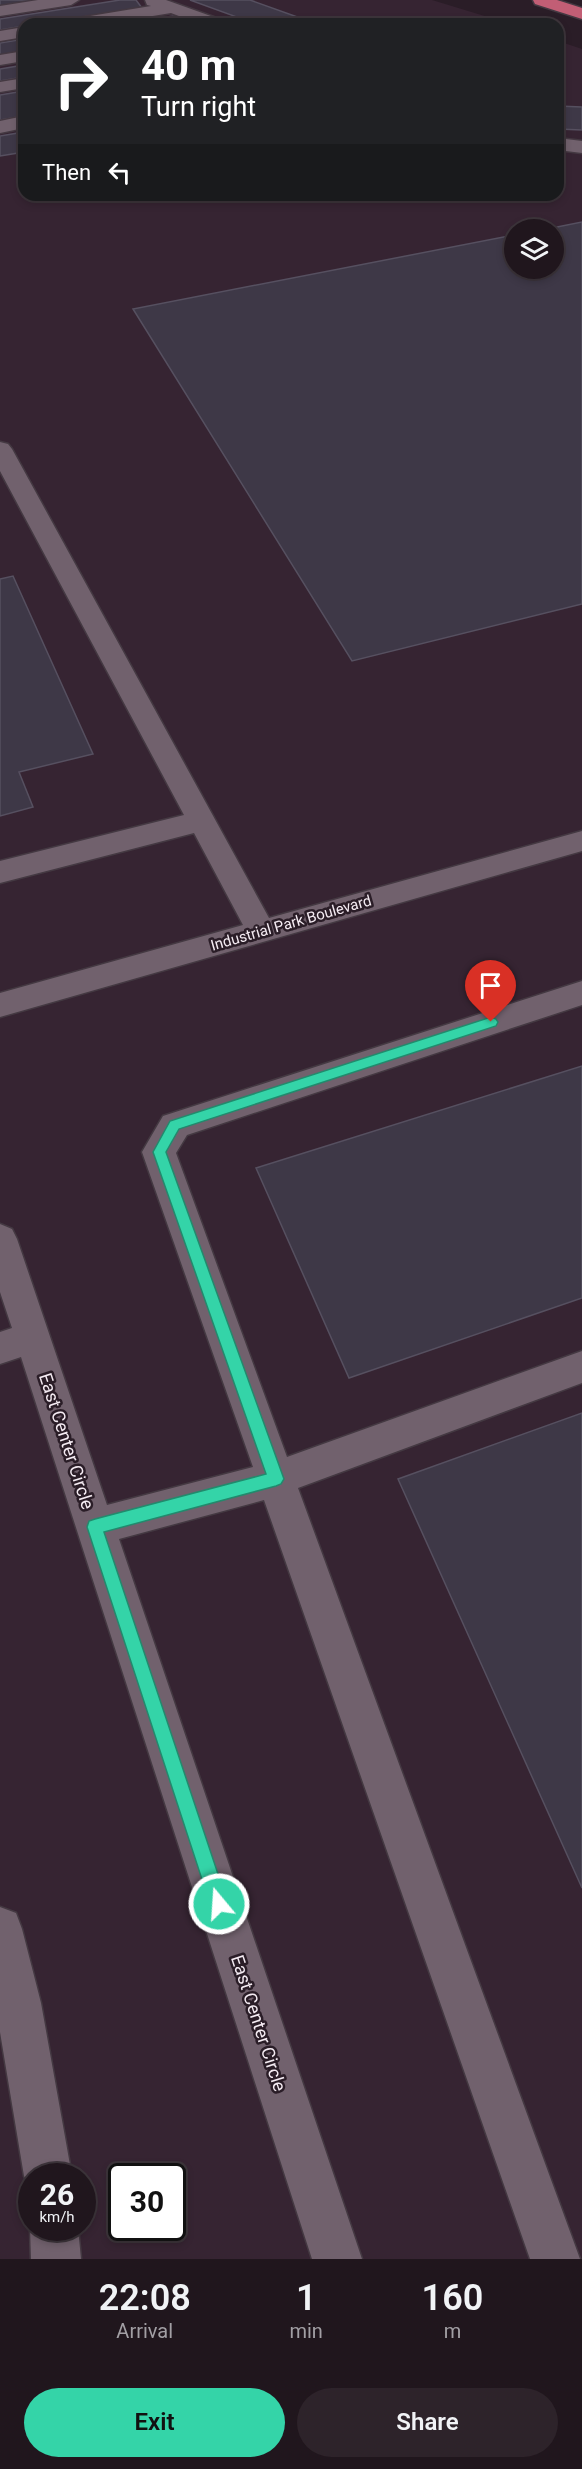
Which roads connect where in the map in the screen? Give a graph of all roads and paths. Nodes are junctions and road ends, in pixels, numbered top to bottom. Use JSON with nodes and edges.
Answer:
{"nodes":[{"id":1,"x":71,"y":0,"type":"edge"},
{"id":2,"x":151,"y":0,"type":"edge"},
{"id":3,"x":541,"y":0,"type":"edge"},
{"id":4,"x":172,"y":8,"type":"junction"},
{"id":5,"x":0,"y":11,"type":"edge"},
{"id":6,"x":582,"y":14,"type":"edge"},
{"id":7,"x":110,"y":18,"type":"edge"},
{"id":8,"x":198,"y":18,"type":"edge"},
{"id":9,"x":18,"y":33,"type":"edge"},
{"id":10,"x":0,"y":36,"type":"edge"},
{"id":11,"x":18,"y":57,"type":"edge"},
{"id":12,"x":0,"y":60,"type":"edge"},
{"id":13,"x":18,"y":84,"type":"edge"},
{"id":14,"x":0,"y":87,"type":"edge"},
{"id":15,"x":18,"y":123,"type":"edge"},
{"id":16,"x":0,"y":127,"type":"edge"},
{"id":17,"x":564,"y":145,"type":"edge"},
{"id":18,"x":582,"y":147,"type":"edge"},
{"id":19,"x":0,"y":449,"type":"edge"},
{"id":20,"x":201,"y":821,"type":"junction"},
{"id":21,"x":582,"y":841,"type":"edge"},
{"id":22,"x":0,"y":873,"type":"edge"},
{"id":23,"x":261,"y":931,"type":"junction"},
{"id":24,"x":582,"y":993,"type":"edge"},
{"id":25,"x":0,"y":1005,"type":"edge"},
{"id":26,"x":0,"y":1239,"type":"edge"},
{"id":27,"x":16,"y":1343,"type":"edge"},
{"id":28,"x":582,"y":1367,"type":"edge"},
{"id":29,"x":276,"y":1479,"type":"junction"},
{"id":30,"x":95,"y":1527,"type":"junction"},
{"id":31,"x":0,"y":1929,"type":"edge"},
{"id":32,"x":46,"y":2163,"type":"edge"},
{"id":33,"x":55,"y":2241,"type":"edge"},
{"id":34,"x":56,"y":2259,"type":"edge"},
{"id":35,"x":337,"y":2259,"type":"edge"},
{"id":36,"x":555,"y":2259,"type":"edge"}],
"edges":[{"from":1,"to":5,"type":"street"},
{"from":2,"to":4,"type":"street"},
{"from":3,"to":6,"type":"highway"},
{"from":4,"to":7,"type":"street"},
{"from":4,"to":8,"type":"street"},
{"from":9,"to":10,"type":"street"},
{"from":11,"to":12,"type":"street"},
{"from":13,"to":14,"type":"street"},
{"from":15,"to":16,"type":"street"},
{"from":17,"to":18,"type":"street"},
{"from":19,"to":20,"type":"street"},
{"from":20,"to":22,"type":"street"},
{"from":20,"to":23,"type":"street"},
{"from":21,"to":23,"type":"street","name":"Industrial Park Boulevard"},
{"from":23,"to":25,"type":"street","name":"Industrial Park Boulevard"},
{"from":24,"to":29,"type":"street"},
{"from":26,"to":27,"type":"street","name":"East Center Circle"},
{"from":27,"to":30,"type":"street","name":"East Center Circle"},
{"from":28,"to":29,"type":"street"},
{"from":29,"to":30,"type":"street"},
{"from":29,"to":36,"type":"street"},
{"from":30,"to":35,"type":"street","name":"East Center Circle"},
{"from":31,"to":32,"type":"street"},
{"from":33,"to":34,"type":"street"}]}
